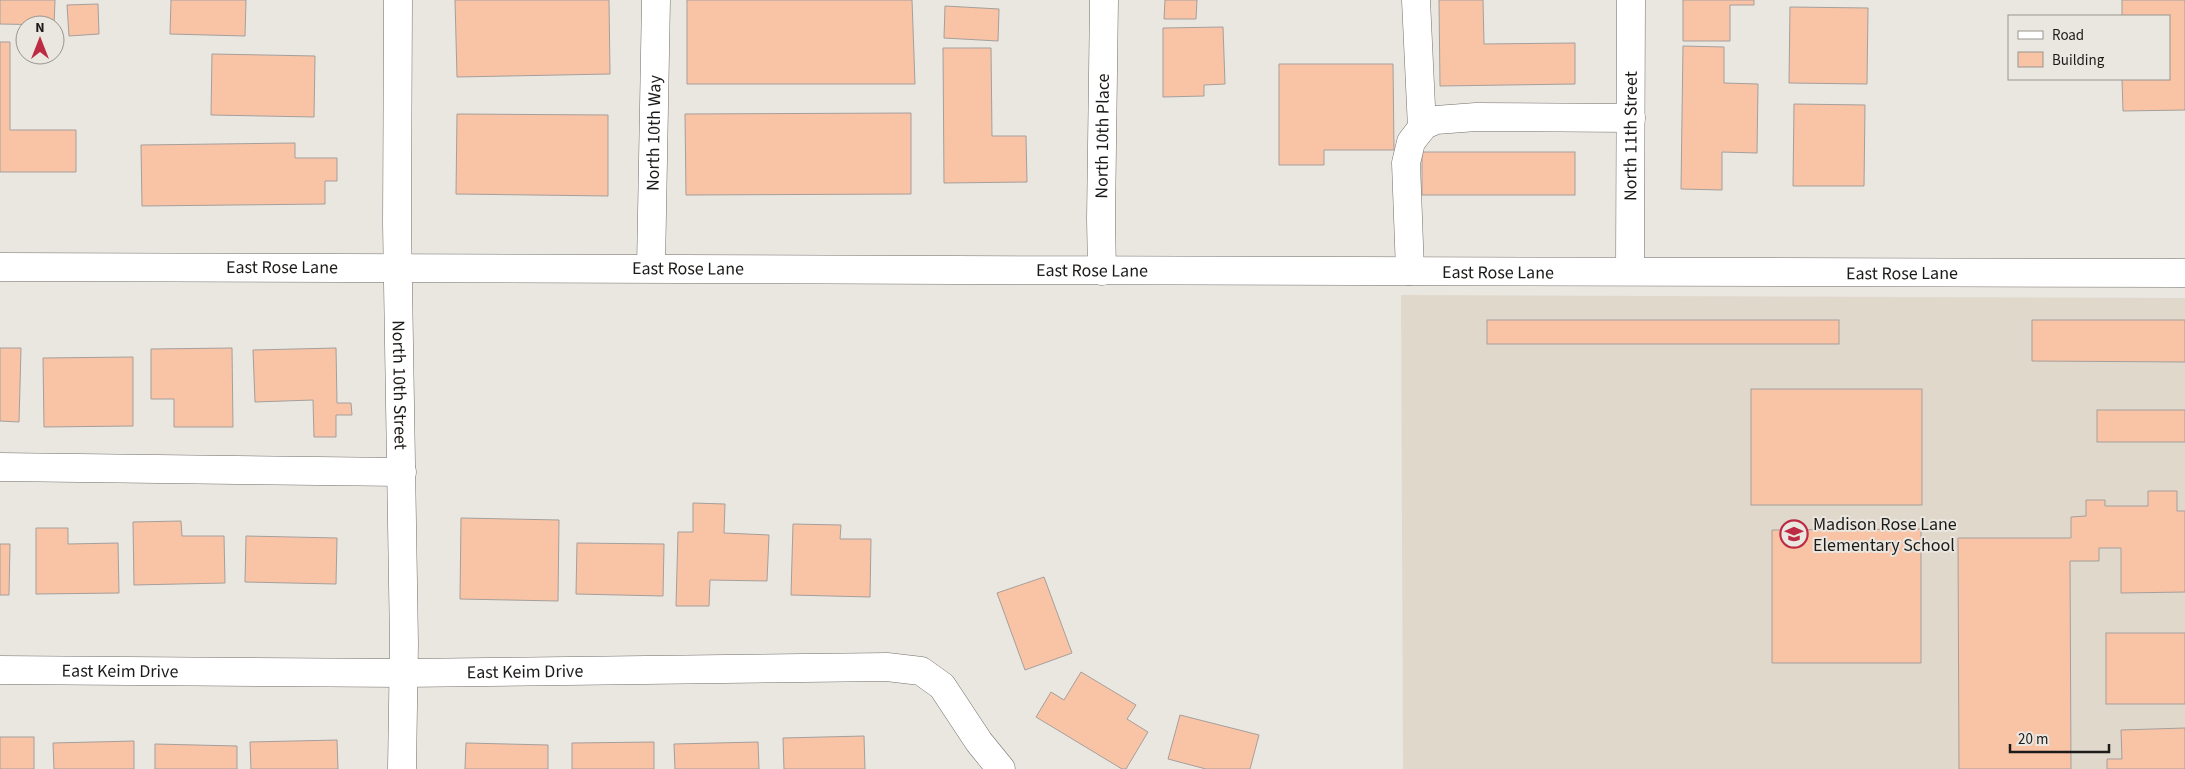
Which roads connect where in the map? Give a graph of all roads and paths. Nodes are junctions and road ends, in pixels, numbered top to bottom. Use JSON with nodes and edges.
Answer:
{"nodes":[{"id":1,"x":398,"y":0,"type":"edge"},
{"id":2,"x":656,"y":0,"type":"edge"},
{"id":3,"x":1104,"y":0,"type":"edge"},
{"id":4,"x":1416,"y":0,"type":"edge"},
{"id":5,"x":1631,"y":0,"type":"edge"},
{"id":6,"x":1631,"y":118,"type":"junction"},
{"id":7,"x":1422,"y":128,"type":"junction"},
{"id":8,"x":398,"y":266,"type":"junction"},
{"id":9,"x":0,"y":267,"type":"edge"},
{"id":10,"x":651,"y":268,"type":"junction"},
{"id":11,"x":1102,"y":271,"type":"junction"},
{"id":12,"x":1410,"y":271,"type":"junction"},
{"id":13,"x":1630,"y":271,"type":"junction"},
{"id":14,"x":2185,"y":273,"type":"edge"},
{"id":15,"x":0,"y":468,"type":"edge"},
{"id":16,"x":402,"y":472,"type":"junction"},
{"id":17,"x":0,"y":670,"type":"edge"},
{"id":18,"x":404,"y":673,"type":"junction"},
{"id":19,"x":402,"y":769,"type":"edge"},
{"id":20,"x":1000,"y":769,"type":"edge"}],
"edges":[{"from":1,"to":8,"type":"street","name":"North 10th Street"},
{"from":2,"to":10,"type":"street","name":"North 10th Way"},
{"from":3,"to":11,"type":"street","name":"North 10th Place"},
{"from":4,"to":7,"type":"street"},
{"from":5,"to":6,"type":"street","name":"North 11th Street"},
{"from":6,"to":7,"type":"street"},
{"from":6,"to":13,"type":"street","name":"North 11th Street"},
{"from":7,"to":12,"type":"street"},
{"from":8,"to":9,"type":"street","name":"East Rose Lane"},
{"from":8,"to":10,"type":"street","name":"East Rose Lane"},
{"from":8,"to":16,"type":"street","name":"North 10th Street"},
{"from":10,"to":11,"type":"street","name":"East Rose Lane"},
{"from":11,"to":12,"type":"street","name":"East Rose Lane"},
{"from":12,"to":13,"type":"street","name":"East Rose Lane"},
{"from":13,"to":14,"type":"street","name":"East Rose Lane"},
{"from":15,"to":16,"type":"street"},
{"from":16,"to":18,"type":"street","name":"North 10th Street"},
{"from":17,"to":18,"type":"street","name":"East Keim Drive"},
{"from":18,"to":19,"type":"street","name":"North 10th Street"},
{"from":18,"to":20,"type":"street","name":"East Keim Drive"}]}
